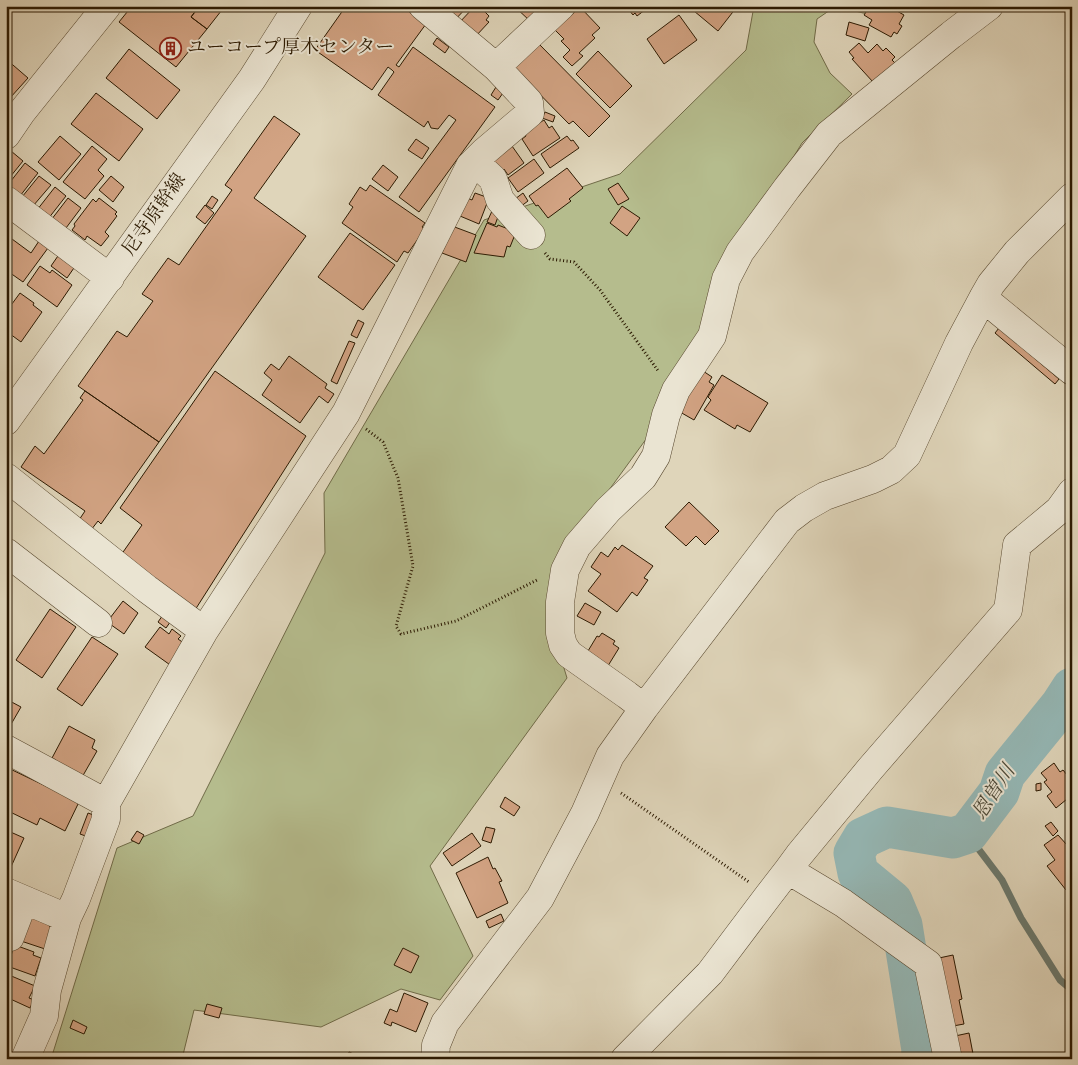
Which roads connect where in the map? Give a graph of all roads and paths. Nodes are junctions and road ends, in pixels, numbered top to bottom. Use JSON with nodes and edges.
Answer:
{"nodes":[{"id":1,"x":107,"y":6,"type":"edge"},
{"id":2,"x":298,"y":6,"type":"edge"},
{"id":3,"x":422,"y":6,"type":"edge"},
{"id":4,"x":561,"y":6,"type":"edge"},
{"id":5,"x":990,"y":6,"type":"edge"},
{"id":6,"x":496,"y":67,"type":"junction"},
{"id":7,"x":6,"y":135,"type":"edge"},
{"id":8,"x":474,"y":162,"type":"junction"},
{"id":9,"x":1072,"y":197,"type":"edge"},
{"id":10,"x":6,"y":200,"type":"edge"},
{"id":11,"x":531,"y":235,"type":"dead end"},
{"id":12,"x":550,"y":259,"type":"dead end"},
{"id":13,"x":110,"y":278,"type":"junction"},
{"id":14,"x":983,"y":298,"type":"junction"},
{"id":15,"x":1072,"y":371,"type":"edge"},
{"id":16,"x":675,"y":394,"type":"junction"},
{"id":17,"x":346,"y":414,"type":"junction"},
{"id":18,"x":6,"y":422,"type":"edge"},
{"id":19,"x":6,"y":477,"type":"edge"},
{"id":20,"x":1072,"y":492,"type":"edge"},
{"id":21,"x":6,"y":552,"type":"edge"},
{"id":22,"x":565,"y":570,"type":"junction"},
{"id":23,"x":98,"y":623,"type":"dead end"},
{"id":24,"x":204,"y":631,"type":"junction"},
{"id":25,"x":636,"y":702,"type":"junction"},
{"id":26,"x":6,"y":749,"type":"edge"},
{"id":27,"x":600,"y":778,"type":"junction"},
{"id":28,"x":106,"y":803,"type":"junction"},
{"id":29,"x":788,"y":870,"type":"junction"},
{"id":30,"x":15,"y":896,"type":"edge"},
{"id":31,"x":768,"y":896,"type":"junction"},
{"id":32,"x":67,"y":918,"type":"junction"},
{"id":33,"x":10,"y":937,"type":"dead end"},
{"id":34,"x":25,"y":1059,"type":"edge"},
{"id":35,"x":435,"y":1059,"type":"edge"},
{"id":36,"x":625,"y":1059,"type":"edge"},
{"id":37,"x":948,"y":1059,"type":"edge"}],
"edges":[{"from":1,"to":7,"type":"street"},
{"from":2,"to":13,"type":"street","name":"尼寺原幹線"},
{"from":3,"to":6,"type":"street"},
{"from":4,"to":6,"type":"street"},
{"from":5,"to":16,"type":"street"},
{"from":6,"to":8,"type":"street"},
{"from":8,"to":11,"type":"street"},
{"from":8,"to":17,"type":"street"},
{"from":9,"to":14,"type":"street"},
{"from":10,"to":13,"type":"street"},
{"from":12,"to":16,"type":"path"},
{"from":13,"to":18,"type":"street","name":"尼寺原幹線"},
{"from":14,"to":15,"type":"street"},
{"from":14,"to":25,"type":"street"},
{"from":16,"to":22,"type":"street"},
{"from":17,"to":22,"type":"path"},
{"from":17,"to":24,"type":"street"},
{"from":19,"to":24,"type":"street"},
{"from":20,"to":29,"type":"street"},
{"from":21,"to":23,"type":"street"},
{"from":22,"to":25,"type":"street"},
{"from":24,"to":28,"type":"street"},
{"from":25,"to":27,"type":"street"},
{"from":26,"to":28,"type":"street"},
{"from":27,"to":31,"type":"path"},
{"from":27,"to":35,"type":"street"},
{"from":28,"to":32,"type":"street"},
{"from":29,"to":31,"type":"street"},
{"from":29,"to":37,"type":"street"},
{"from":30,"to":32,"type":"street"},
{"from":30,"to":33,"type":"street"},
{"from":31,"to":36,"type":"street"},
{"from":32,"to":34,"type":"street"}]}
